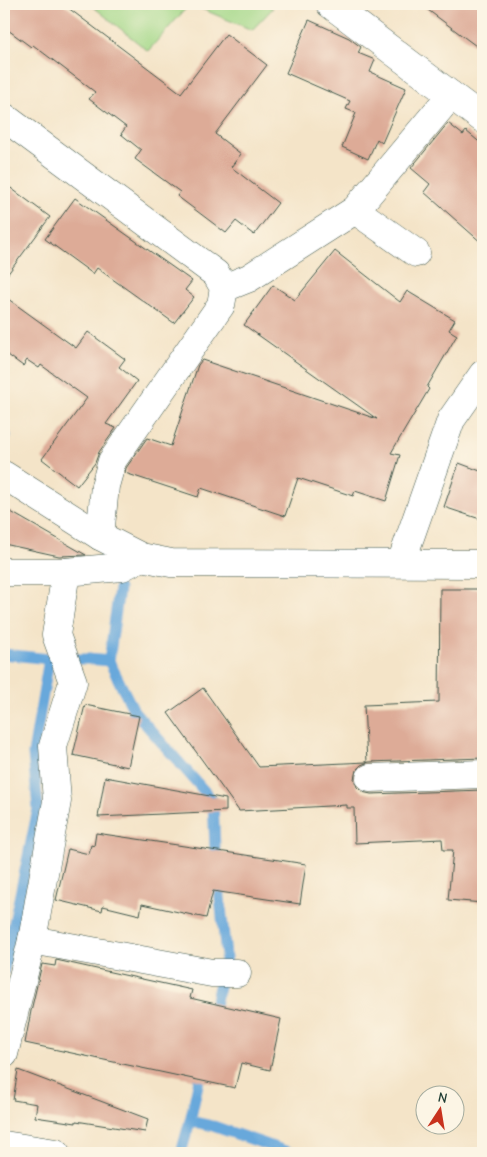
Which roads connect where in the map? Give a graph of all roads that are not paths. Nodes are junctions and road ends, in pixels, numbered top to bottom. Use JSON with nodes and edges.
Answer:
{"nodes":[{"id":1,"x":330,"y":4,"type":"edge"},
{"id":2,"x":451,"y":95,"type":"junction"},
{"id":3,"x":4,"y":117,"type":"edge"},
{"id":4,"x":483,"y":120,"type":"edge"},
{"id":5,"x":355,"y":210,"type":"junction"},
{"id":6,"x":416,"y":254,"type":"dead end"},
{"id":7,"x":224,"y":288,"type":"junction"},
{"id":8,"x":483,"y":374,"type":"edge"},
{"id":9,"x":4,"y":475,"type":"edge"},
{"id":10,"x":100,"y":536,"type":"junction"},
{"id":11,"x":141,"y":558,"type":"junction"},
{"id":12,"x":401,"y":563,"type":"junction"},
{"id":13,"x":483,"y":564,"type":"edge"},
{"id":14,"x":4,"y":572,"type":"edge"},
{"id":15,"x":66,"y":572,"type":"junction"},
{"id":16,"x":483,"y":774,"type":"edge"},
{"id":17,"x":370,"y":778,"type":"dead end"},
{"id":18,"x":32,"y":940,"type":"junction"},
{"id":19,"x":224,"y":973,"type":"dead end"},
{"id":20,"x":4,"y":1054,"type":"edge"},
{"id":21,"x":4,"y":1145,"type":"edge"},
{"id":22,"x":56,"y":1153,"type":"edge"}],
"edges":[{"from":1,"to":2,"type":"street"},
{"from":2,"to":4,"type":"street"},
{"from":2,"to":5,"type":"street"},
{"from":3,"to":7,"type":"street"},
{"from":5,"to":6,"type":"street"},
{"from":5,"to":7,"type":"street"},
{"from":7,"to":10,"type":"street"},
{"from":8,"to":12,"type":"street"},
{"from":9,"to":10,"type":"street"},
{"from":10,"to":11,"type":"street"},
{"from":11,"to":12,"type":"street"},
{"from":11,"to":15,"type":"street"},
{"from":12,"to":13,"type":"street"},
{"from":14,"to":15,"type":"street"},
{"from":15,"to":18,"type":"street"},
{"from":16,"to":17,"type":"street"},
{"from":18,"to":19,"type":"street"},
{"from":18,"to":20,"type":"street"},
{"from":21,"to":22,"type":"street"}]}
